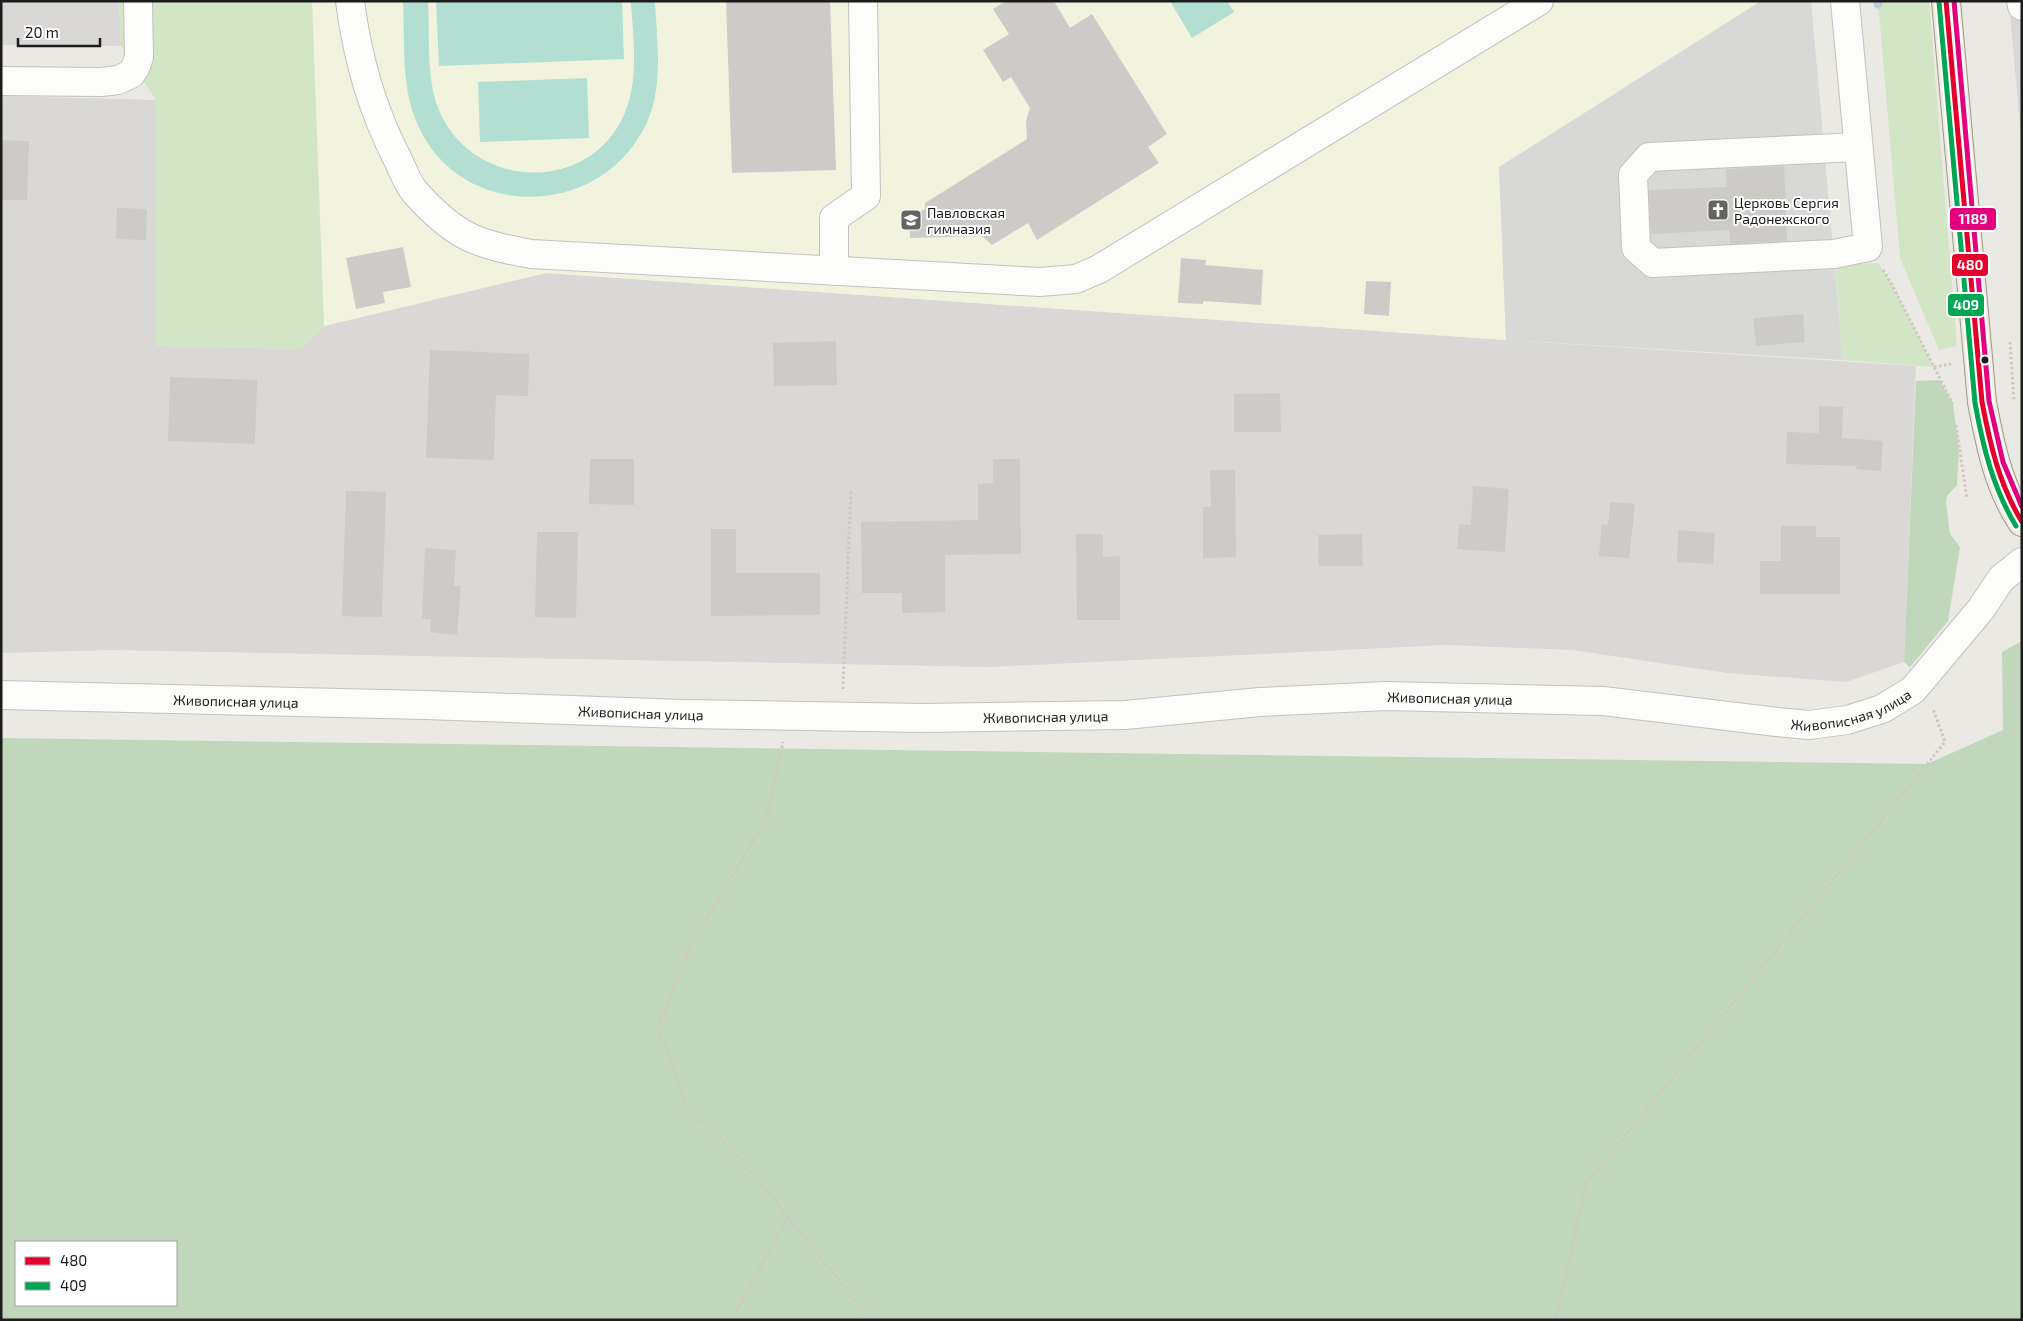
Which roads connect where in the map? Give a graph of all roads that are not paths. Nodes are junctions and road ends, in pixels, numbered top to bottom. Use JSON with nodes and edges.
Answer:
{"nodes":[{"id":1,"x":138,"y":1,"type":"edge"},
{"id":2,"x":350,"y":1,"type":"edge"},
{"id":3,"x":863,"y":1,"type":"edge"},
{"id":4,"x":1539,"y":1,"type":"edge"},
{"id":5,"x":1845,"y":1,"type":"edge"},
{"id":6,"x":1946,"y":1,"type":"edge"},
{"id":7,"x":2021,"y":1,"type":"edge"},
{"id":8,"x":2022,"y":6,"type":"edge"},
{"id":9,"x":1,"y":81,"type":"edge"},
{"id":10,"x":1858,"y":147,"type":"junction"},
{"id":11,"x":834,"y":271,"type":"junction"},
{"id":12,"x":2022,"y":522,"type":"edge"},
{"id":13,"x":2022,"y":562,"type":"edge"},
{"id":14,"x":1,"y":695,"type":"edge"}],
"edges":[{"from":1,"to":9,"type":"street"},
{"from":2,"to":11,"type":"street"},
{"from":3,"to":11,"type":"street"},
{"from":4,"to":11,"type":"street"},
{"from":5,"to":10,"type":"street"},
{"from":6,"to":12,"type":"main road"},
{"from":7,"to":8,"type":"street"},
{"from":10,"to":10,"type":"street"},
{"from":13,"to":14,"type":"street","name":"Живописная улица"}]}
